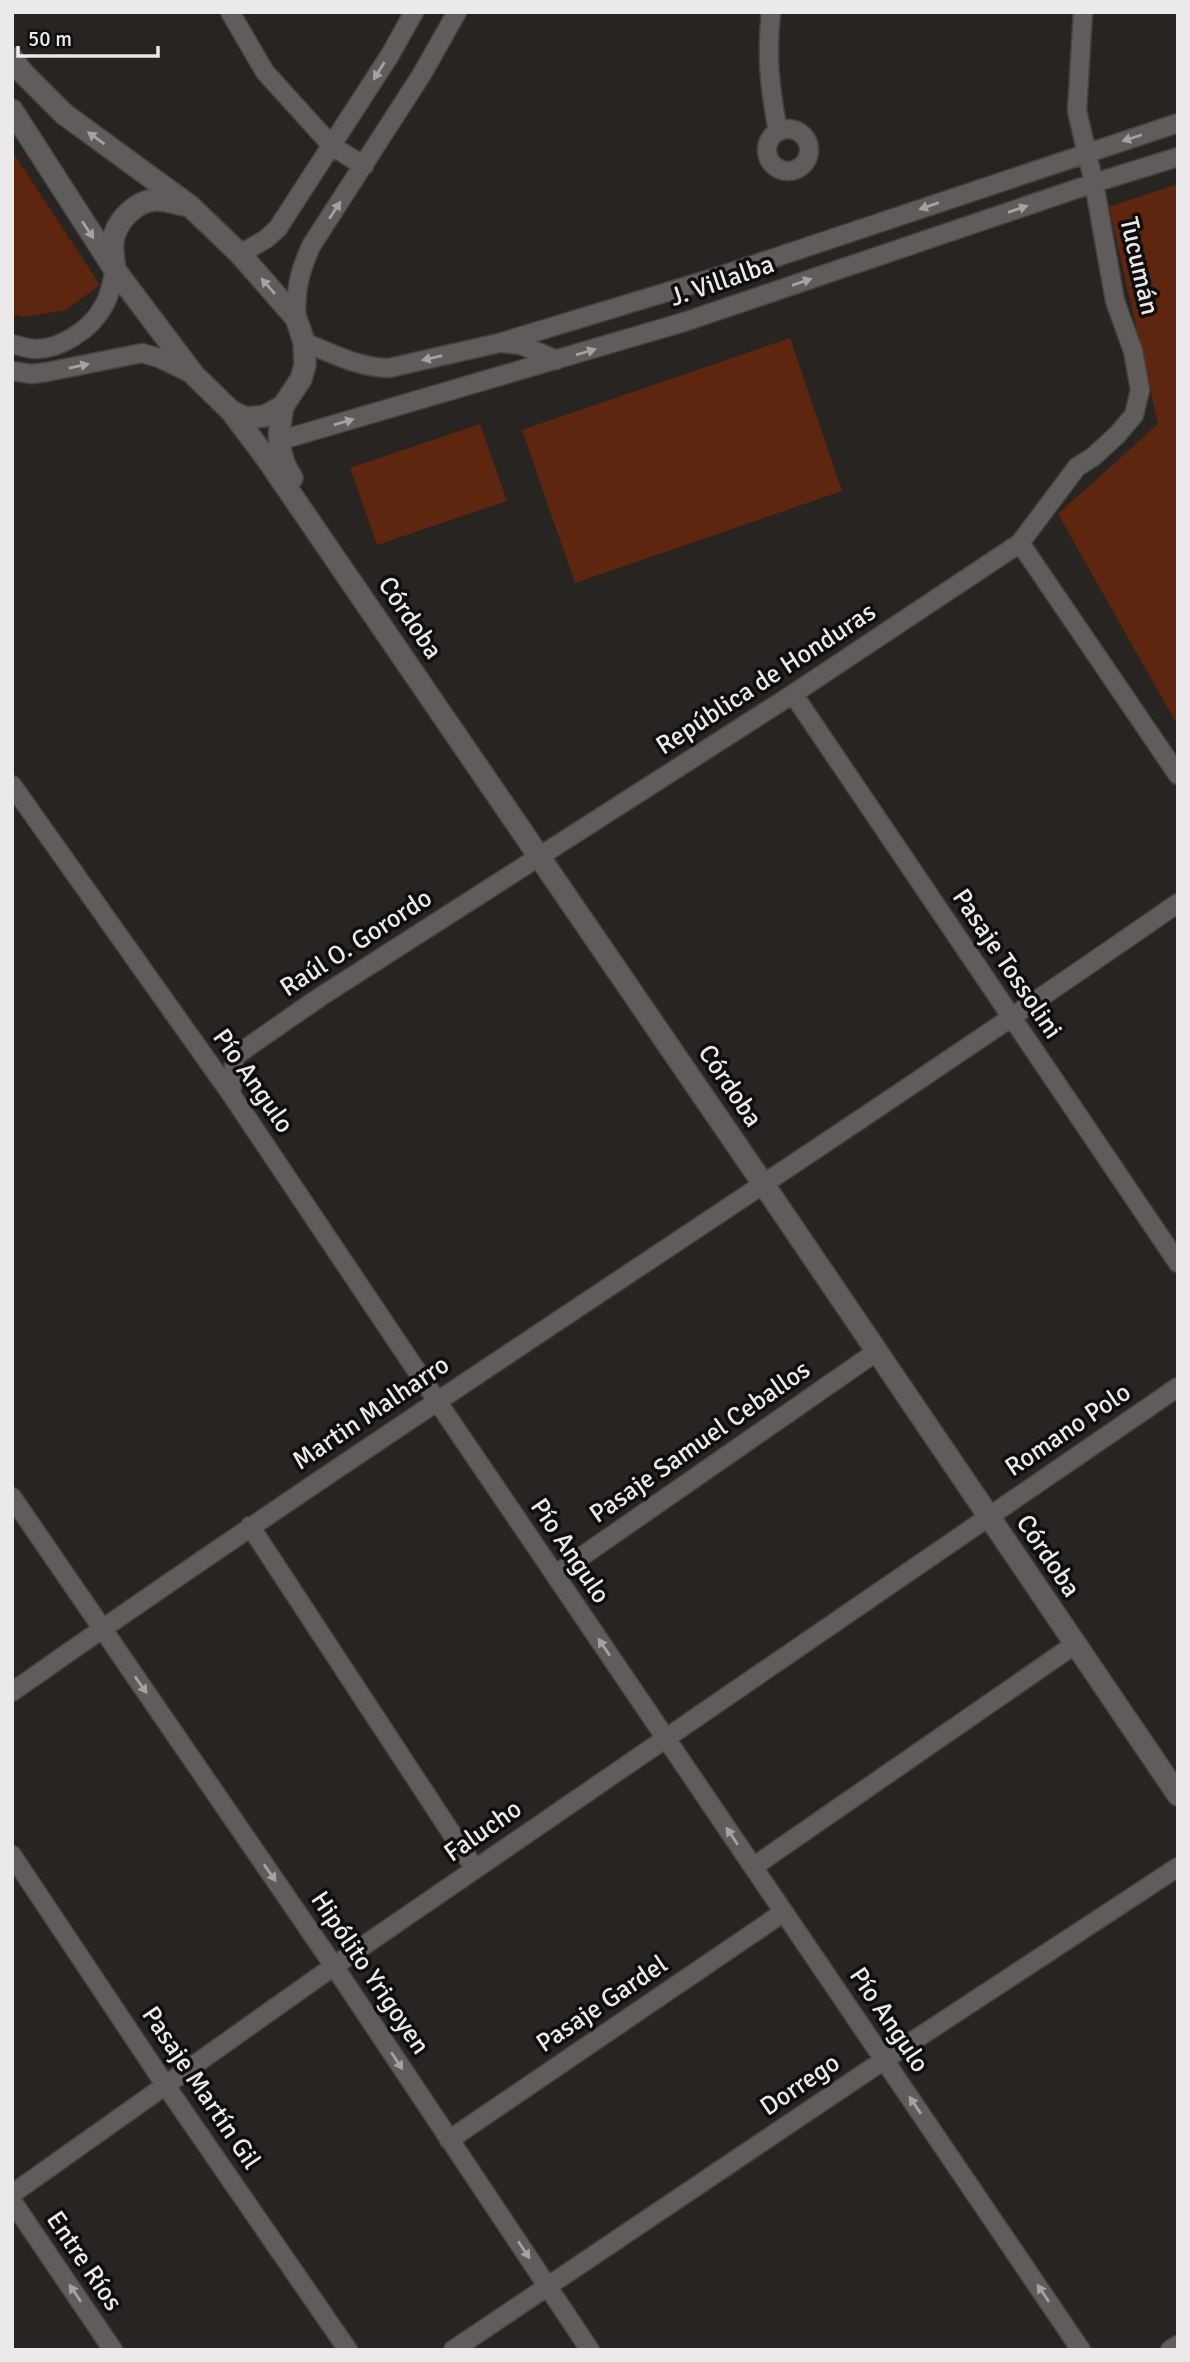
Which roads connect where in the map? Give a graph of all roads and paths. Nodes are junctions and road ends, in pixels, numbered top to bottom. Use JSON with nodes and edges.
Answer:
{"nodes":[{"id":1,"x":230,"y":12,"type":"edge"},
{"id":2,"x":414,"y":12,"type":"edge"},
{"id":3,"x":457,"y":12,"type":"edge"},
{"id":4,"x":771,"y":12,"type":"edge"},
{"id":5,"x":1083,"y":12,"type":"edge"},
{"id":6,"x":12,"y":58,"type":"edge"},
{"id":7,"x":12,"y":110,"type":"edge"},
{"id":8,"x":1178,"y":123,"type":"edge"},
{"id":9,"x":778,"y":132,"type":"dead end"},
{"id":10,"x":332,"y":146,"type":"junction"},
{"id":11,"x":1087,"y":153,"type":"junction"},
{"id":12,"x":1178,"y":157,"type":"edge"},
{"id":13,"x":364,"y":166,"type":"junction"},
{"id":14,"x":1094,"y":183,"type":"junction"},
{"id":15,"x":190,"y":206,"type":"junction"},
{"id":16,"x":240,"y":254,"type":"junction"},
{"id":17,"x":115,"y":270,"type":"junction"},
{"id":18,"x":296,"y":318,"type":"junction"},
{"id":19,"x":304,"y":342,"type":"junction"},
{"id":20,"x":499,"y":343,"type":"junction"},
{"id":21,"x":12,"y":344,"type":"edge"},
{"id":22,"x":557,"y":360,"type":"junction"},
{"id":23,"x":12,"y":371,"type":"edge"},
{"id":24,"x":194,"y":375,"type":"junction"},
{"id":25,"x":283,"y":406,"type":"junction"},
{"id":26,"x":232,"y":411,"type":"junction"},
{"id":27,"x":278,"y":441,"type":"junction"},
{"id":28,"x":1020,"y":542,"type":"junction"},
{"id":29,"x":793,"y":694,"type":"junction"},
{"id":30,"x":1178,"y":775,"type":"edge"},
{"id":31,"x":12,"y":785,"type":"edge"},
{"id":32,"x":545,"y":854,"type":"junction"},
{"id":33,"x":1178,"y":903,"type":"edge"},
{"id":34,"x":1012,"y":1018,"type":"junction"},
{"id":35,"x":231,"y":1094,"type":"junction"},
{"id":36,"x":769,"y":1182,"type":"junction"},
{"id":37,"x":1178,"y":1263,"type":"edge"},
{"id":38,"x":876,"y":1352,"type":"junction"},
{"id":39,"x":1178,"y":1387,"type":"edge"},
{"id":40,"x":437,"y":1401,"type":"junction"},
{"id":41,"x":12,"y":1497,"type":"edge"},
{"id":42,"x":993,"y":1513,"type":"junction"},
{"id":43,"x":250,"y":1526,"type":"junction"},
{"id":44,"x":555,"y":1575,"type":"junction"},
{"id":45,"x":102,"y":1629,"type":"junction"},
{"id":46,"x":1074,"y":1645,"type":"junction"},
{"id":47,"x":12,"y":1692,"type":"edge"},
{"id":48,"x":666,"y":1738,"type":"junction"},
{"id":49,"x":1178,"y":1771,"type":"edge"},
{"id":50,"x":1178,"y":1795,"type":"edge"},
{"id":51,"x":12,"y":1854,"type":"edge"},
{"id":52,"x":753,"y":1867,"type":"junction"},
{"id":53,"x":1178,"y":1867,"type":"edge"},
{"id":54,"x":475,"y":1869,"type":"junction"},
{"id":55,"x":784,"y":1912,"type":"junction"},
{"id":56,"x":334,"y":1966,"type":"junction"},
{"id":57,"x":884,"y":2060,"type":"junction"},
{"id":58,"x":166,"y":2085,"type":"junction"},
{"id":59,"x":449,"y":2140,"type":"junction"},
{"id":60,"x":12,"y":2194,"type":"edge"},
{"id":61,"x":12,"y":2201,"type":"edge"},
{"id":62,"x":548,"y":2286,"type":"junction"},
{"id":63,"x":1178,"y":2345,"type":"edge"},
{"id":64,"x":113,"y":2350,"type":"edge"},
{"id":65,"x":348,"y":2350,"type":"edge"},
{"id":66,"x":453,"y":2350,"type":"edge"},
{"id":67,"x":590,"y":2350,"type":"edge"},
{"id":68,"x":1081,"y":2350,"type":"edge"},
{"id":69,"x":1170,"y":2350,"type":"edge"}],
"edges":[{"from":1,"to":10,"type":"street"},
{"from":2,"to":10,"type":"street","one_way":true},
{"from":3,"to":13,"type":"street"},
{"from":4,"to":9,"type":"street"},
{"from":5,"to":11,"type":"street","name":"Tucumán"},
{"from":15,"to":6,"type":"street","one_way":true},
{"from":7,"to":17,"type":"street","name":"Córdoba","one_way":true},
{"from":8,"to":11,"type":"street","name":"J. Villalba","one_way":true},
{"from":10,"to":13,"type":"street"},
{"from":10,"to":16,"type":"street"},
{"from":11,"to":14,"type":"street","name":"Tucumán"},
{"from":11,"to":20,"type":"street","name":"J. Villalba","one_way":true},
{"from":12,"to":14,"type":"street","name":"J. Villalba"},
{"from":18,"to":13,"type":"street","one_way":true},
{"from":22,"to":14,"type":"street","name":"J. Villalba","one_way":true},
{"from":14,"to":28,"type":"street","name":"Tucumán"},
{"from":15,"to":16,"type":"street"},
{"from":15,"to":17,"type":"street"},
{"from":18,"to":16,"type":"street","one_way":true},
{"from":17,"to":21,"type":"street"},
{"from":17,"to":24,"type":"street","name":"Córdoba"},
{"from":18,"to":19,"type":"street"},
{"from":20,"to":19,"type":"street","name":"J. Villalba","one_way":true},
{"from":19,"to":25,"type":"street"},
{"from":20,"to":22,"type":"street"},
{"from":27,"to":22,"type":"street","name":"J. Villalba","one_way":true},
{"from":23,"to":24,"type":"street","one_way":true},
{"from":24,"to":26,"type":"street","name":"Córdoba"},
{"from":25,"to":26,"type":"street"},
{"from":25,"to":27,"type":"street","name":"Córdoba"},
{"from":26,"to":32,"type":"street","name":"Córdoba"},
{"from":27,"to":32,"type":"street","name":"Córdoba"},
{"from":28,"to":29,"type":"street","name":"República de Honduras"},
{"from":28,"to":30,"type":"street"},
{"from":29,"to":32,"type":"street","name":"República de Honduras"},
{"from":29,"to":34,"type":"street","name":"Pasaje Tossolini"},
{"from":31,"to":35,"type":"street","name":"Pío Angulo"},
{"from":32,"to":35,"type":"street","name":"Raúl O. Gorordo"},
{"from":32,"to":36,"type":"street","name":"Córdoba"},
{"from":33,"to":34,"type":"street","name":"Martin Malharro"},
{"from":34,"to":36,"type":"street","name":"Martin Malharro"},
{"from":34,"to":37,"type":"street","name":"Pasaje Tossolini"},
{"from":35,"to":40,"type":"street","name":"Pío Angulo"},
{"from":36,"to":38,"type":"street","name":"Córdoba"},
{"from":36,"to":40,"type":"street","name":"Martin Malharro"},
{"from":36,"to":42,"type":"street","name":"Córdoba"},
{"from":38,"to":42,"type":"street","name":"Córdoba"},
{"from":38,"to":44,"type":"street","name":"Pasaje Samuel Ceballos"},
{"from":39,"to":42,"type":"street","name":"Romano Polo"},
{"from":40,"to":43,"type":"street","name":"Martin Malharro"},
{"from":40,"to":44,"type":"street","name":"Pío Angulo"},
{"from":41,"to":45,"type":"street","name":"Hipólito Yrigoyen"},
{"from":42,"to":46,"type":"street","name":"Córdoba"},
{"from":42,"to":48,"type":"street","name":"Falucho"},
{"from":42,"to":49,"type":"street","name":"Córdoba"},
{"from":43,"to":45,"type":"street","name":"Martin Malharro"},
{"from":43,"to":54,"type":"street"},
{"from":48,"to":44,"type":"street","name":"Pío Angulo","one_way":true},
{"from":45,"to":47,"type":"street","name":"Martin Malharro"},
{"from":45,"to":56,"type":"street","name":"Hipólito Yrigoyen","one_way":true},
{"from":46,"to":50,"type":"street","name":"Córdoba"},
{"from":46,"to":52,"type":"street"},
{"from":52,"to":48,"type":"street","name":"Pío Angulo","one_way":true},
{"from":48,"to":54,"type":"street","name":"Falucho"},
{"from":51,"to":58,"type":"street","name":"Pasaje Martín Gil"},
{"from":52,"to":55,"type":"street","name":"Pío Angulo"},
{"from":53,"to":57,"type":"street","name":"Dorrego"},
{"from":54,"to":56,"type":"street","name":"Falucho"},
{"from":55,"to":57,"type":"street","name":"Pío Angulo"},
{"from":55,"to":59,"type":"street","name":"Pasaje Gardel"},
{"from":56,"to":58,"type":"street","name":"Falucho"},
{"from":56,"to":59,"type":"street","name":"Hipólito Yrigoyen","one_way":true},
{"from":57,"to":62,"type":"street","name":"Dorrego"},
{"from":68,"to":57,"type":"street","name":"Pío Angulo","one_way":true},
{"from":58,"to":60,"type":"street","name":"Falucho"},
{"from":58,"to":65,"type":"street","name":"Pasaje Martín Gil"},
{"from":59,"to":62,"type":"street","name":"Hipólito Yrigoyen","one_way":true},
{"from":64,"to":61,"type":"street","name":"Entre Ríos","one_way":true},
{"from":62,"to":66,"type":"street","name":"Dorrego"},
{"from":62,"to":67,"type":"street","name":"Hipólito Yrigoyen"},
{"from":63,"to":69,"type":"street"}]}
